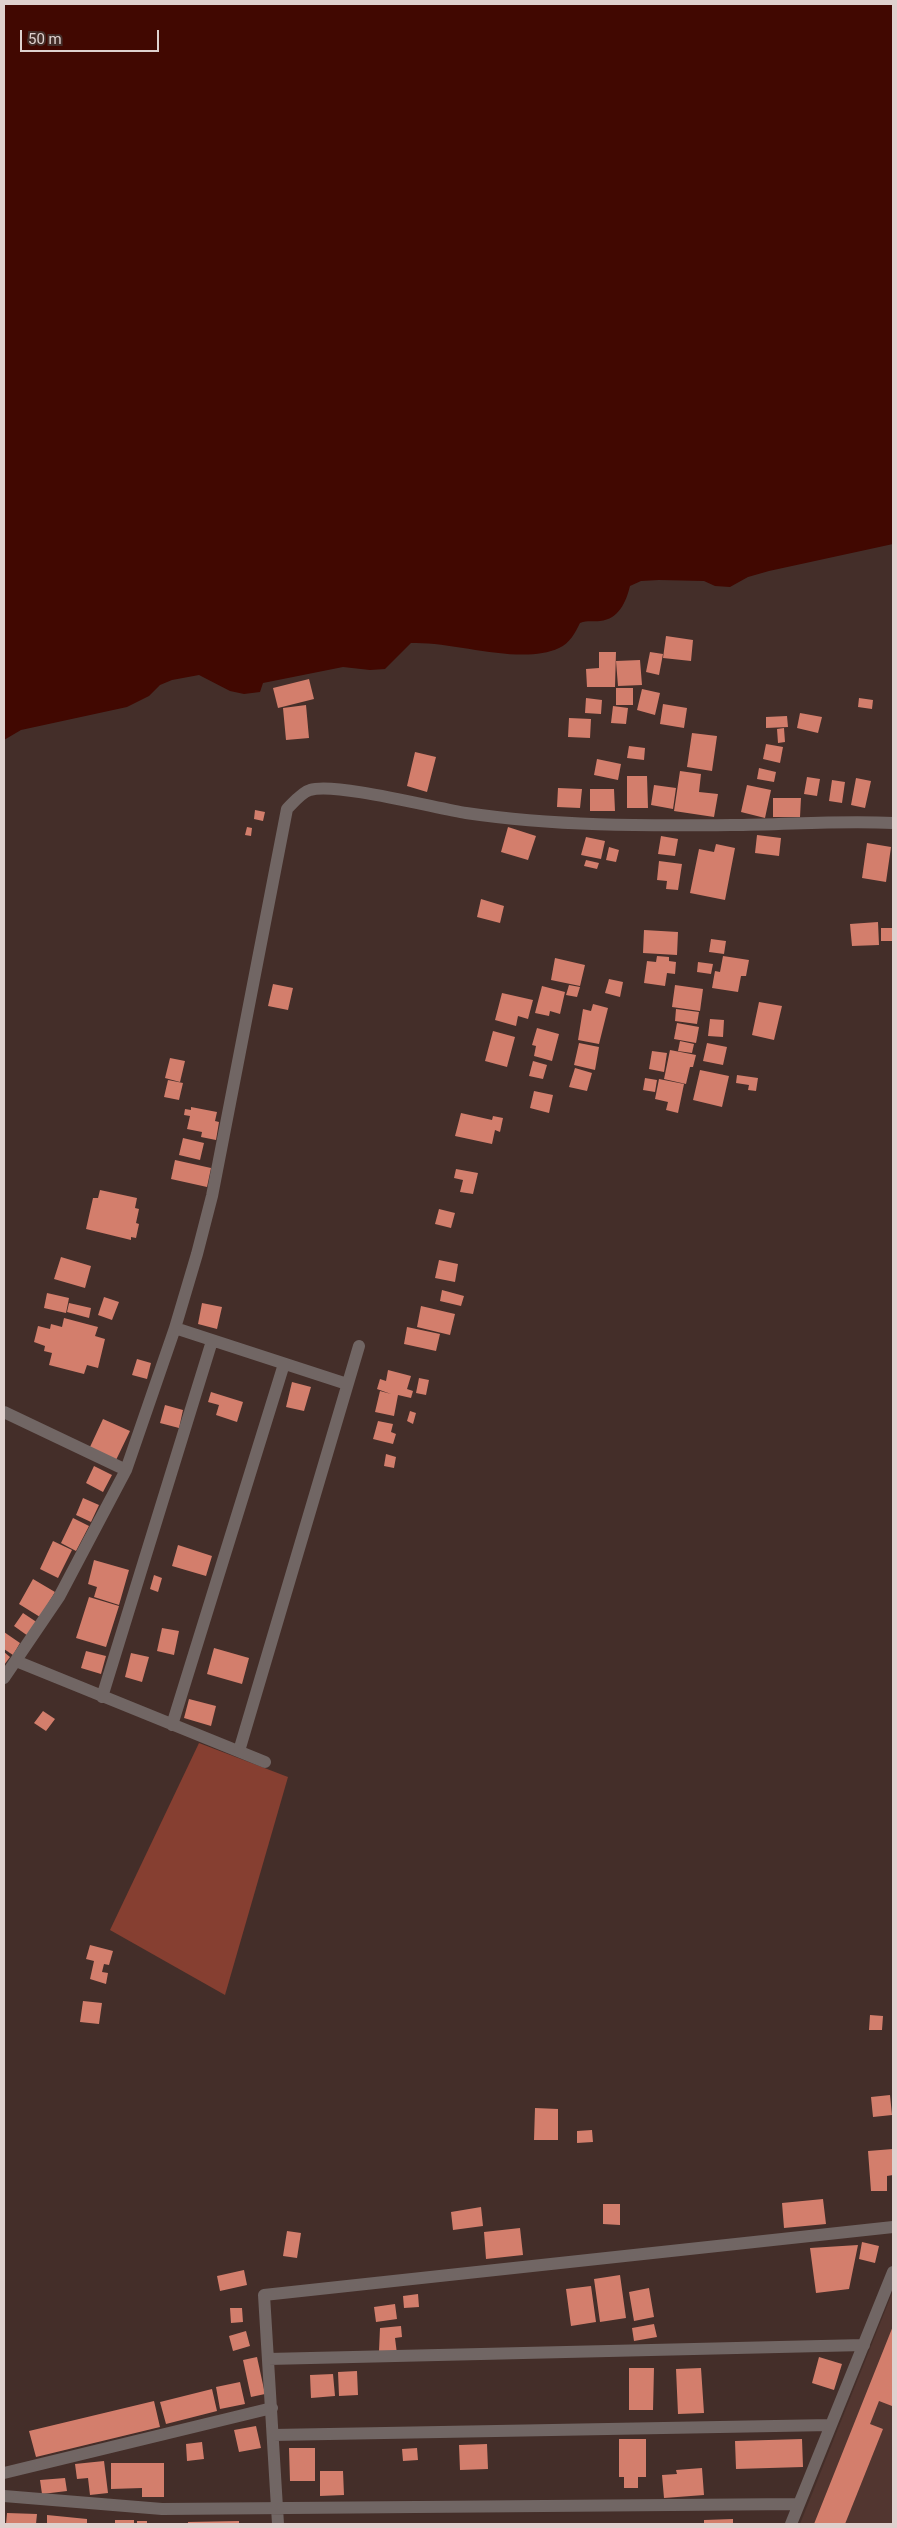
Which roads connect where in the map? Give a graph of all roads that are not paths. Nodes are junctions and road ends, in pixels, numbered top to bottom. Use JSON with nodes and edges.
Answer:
{"nodes":[{"id":1,"x":893,"y":823,"type":"edge"},
{"id":2,"x":175,"y":1328,"type":"junction"},
{"id":3,"x":212,"y":1341,"type":"junction"},
{"id":4,"x":359,"y":1346,"type":"dead end"},
{"id":5,"x":284,"y":1364,"type":"junction"},
{"id":6,"x":348,"y":1384,"type":"junction"},
{"id":7,"x":4,"y":1412,"type":"edge"},
{"id":8,"x":126,"y":1470,"type":"junction"},
{"id":9,"x":16,"y":1661,"type":"junction"},
{"id":10,"x":4,"y":1678,"type":"edge"},
{"id":11,"x":102,"y":1697,"type":"junction"},
{"id":12,"x":172,"y":1725,"type":"junction"},
{"id":13,"x":239,"y":1751,"type":"junction"},
{"id":14,"x":265,"y":1762,"type":"dead end"},
{"id":15,"x":893,"y":2226,"type":"edge"},
{"id":16,"x":893,"y":2272,"type":"edge"},
{"id":17,"x":864,"y":2345,"type":"junction"},
{"id":18,"x":268,"y":2360,"type":"junction"},
{"id":19,"x":272,"y":2408,"type":"junction"},
{"id":20,"x":831,"y":2425,"type":"junction"},
{"id":21,"x":274,"y":2435,"type":"junction"},
{"id":22,"x":4,"y":2473,"type":"edge"},
{"id":23,"x":4,"y":2496,"type":"edge"},
{"id":24,"x":799,"y":2504,"type":"junction"},
{"id":25,"x":279,"y":2509,"type":"junction"},
{"id":26,"x":278,"y":2524,"type":"edge"},
{"id":27,"x":791,"y":2524,"type":"edge"}],
"edges":[{"from":1,"to":2,"type":"street"},
{"from":2,"to":3,"type":"street"},
{"from":2,"to":8,"type":"street"},
{"from":3,"to":5,"type":"street"},
{"from":3,"to":11,"type":"street"},
{"from":4,"to":6,"type":"street"},
{"from":5,"to":6,"type":"street"},
{"from":5,"to":12,"type":"street"},
{"from":6,"to":13,"type":"street"},
{"from":7,"to":8,"type":"street"},
{"from":8,"to":9,"type":"street"},
{"from":9,"to":10,"type":"street"},
{"from":9,"to":11,"type":"street"},
{"from":11,"to":12,"type":"street"},
{"from":12,"to":13,"type":"street"},
{"from":13,"to":14,"type":"street"},
{"from":15,"to":18,"type":"street"},
{"from":16,"to":17,"type":"street"},
{"from":17,"to":18,"type":"street"},
{"from":17,"to":20,"type":"street"},
{"from":18,"to":19,"type":"street"},
{"from":19,"to":21,"type":"street"},
{"from":19,"to":22,"type":"street"},
{"from":20,"to":21,"type":"street"},
{"from":20,"to":24,"type":"street"},
{"from":21,"to":25,"type":"street"},
{"from":23,"to":25,"type":"street"},
{"from":24,"to":25,"type":"street"},
{"from":24,"to":27,"type":"street"},
{"from":25,"to":26,"type":"street"}]}
